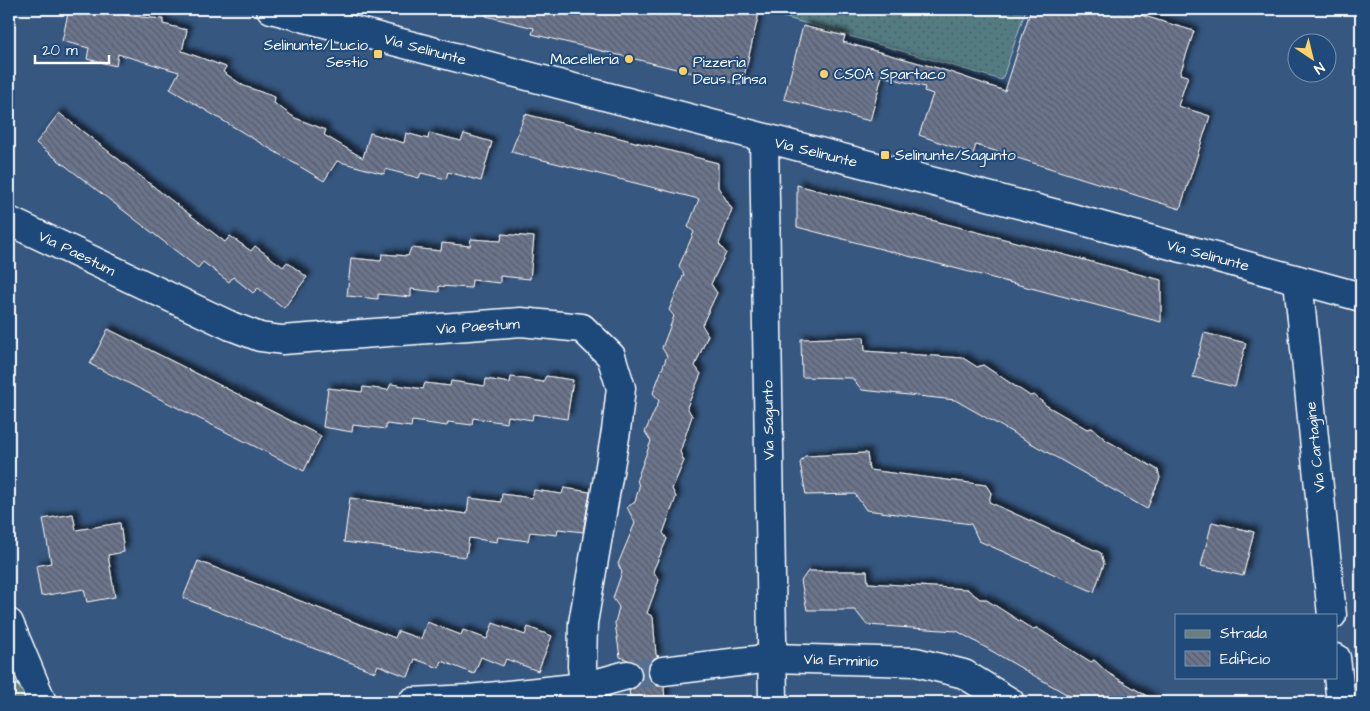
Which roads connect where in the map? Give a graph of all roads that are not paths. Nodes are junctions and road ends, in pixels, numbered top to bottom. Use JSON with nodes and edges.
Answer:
{"nodes":[{"id":1,"x":271,"y":9,"type":"edge"},
{"id":2,"x":764,"y":139,"type":"junction"},
{"id":3,"x":9,"y":221,"type":"edge"},
{"id":4,"x":1298,"y":280,"type":"junction"},
{"id":5,"x":1361,"y":298,"type":"edge"},
{"id":6,"x":1332,"y":614,"type":"edge"},
{"id":7,"x":9,"y":623,"type":"edge"},
{"id":8,"x":772,"y":658,"type":"junction"},
{"id":9,"x":663,"y":671,"type":"tunnel mouth"},
{"id":10,"x":628,"y":675,"type":"tunnel mouth"},
{"id":11,"x":1338,"y":676,"type":"edge"},
{"id":12,"x":585,"y":695,"type":"edge"},
{"id":13,"x":9,"y":697,"type":"edge"},
{"id":14,"x":11,"y":702,"type":"edge"},
{"id":15,"x":42,"y":702,"type":"edge"},
{"id":16,"x":412,"y":702,"type":"edge"},
{"id":17,"x":773,"y":702,"type":"edge"},
{"id":18,"x":1010,"y":702,"type":"edge"},
{"id":19,"x":1341,"y":702,"type":"edge"}],
"edges":[{"from":1,"to":2,"type":"street","name":"Via Selinunte"},
{"from":2,"to":4,"type":"street","name":"Via Selinunte"},
{"from":2,"to":8,"type":"street","name":"Via Sagunto"},
{"from":3,"to":12,"type":"street","name":"Via Paestum"},
{"from":4,"to":5,"type":"street","name":"Via Selinunte"},
{"from":4,"to":6,"type":"street","name":"Via Cartagine"},
{"from":7,"to":15,"type":"street"},
{"from":8,"to":9,"type":"street","name":"Via Erminio"},
{"from":8,"to":17,"type":"street","name":"Via Sagunto"},
{"from":8,"to":18,"type":"street","name":"Via Erminio"},
{"from":10,"to":12,"type":"street"},
{"from":11,"to":19,"type":"street"},
{"from":12,"to":16,"type":"street"},
{"from":13,"to":14,"type":"main road"}]}
